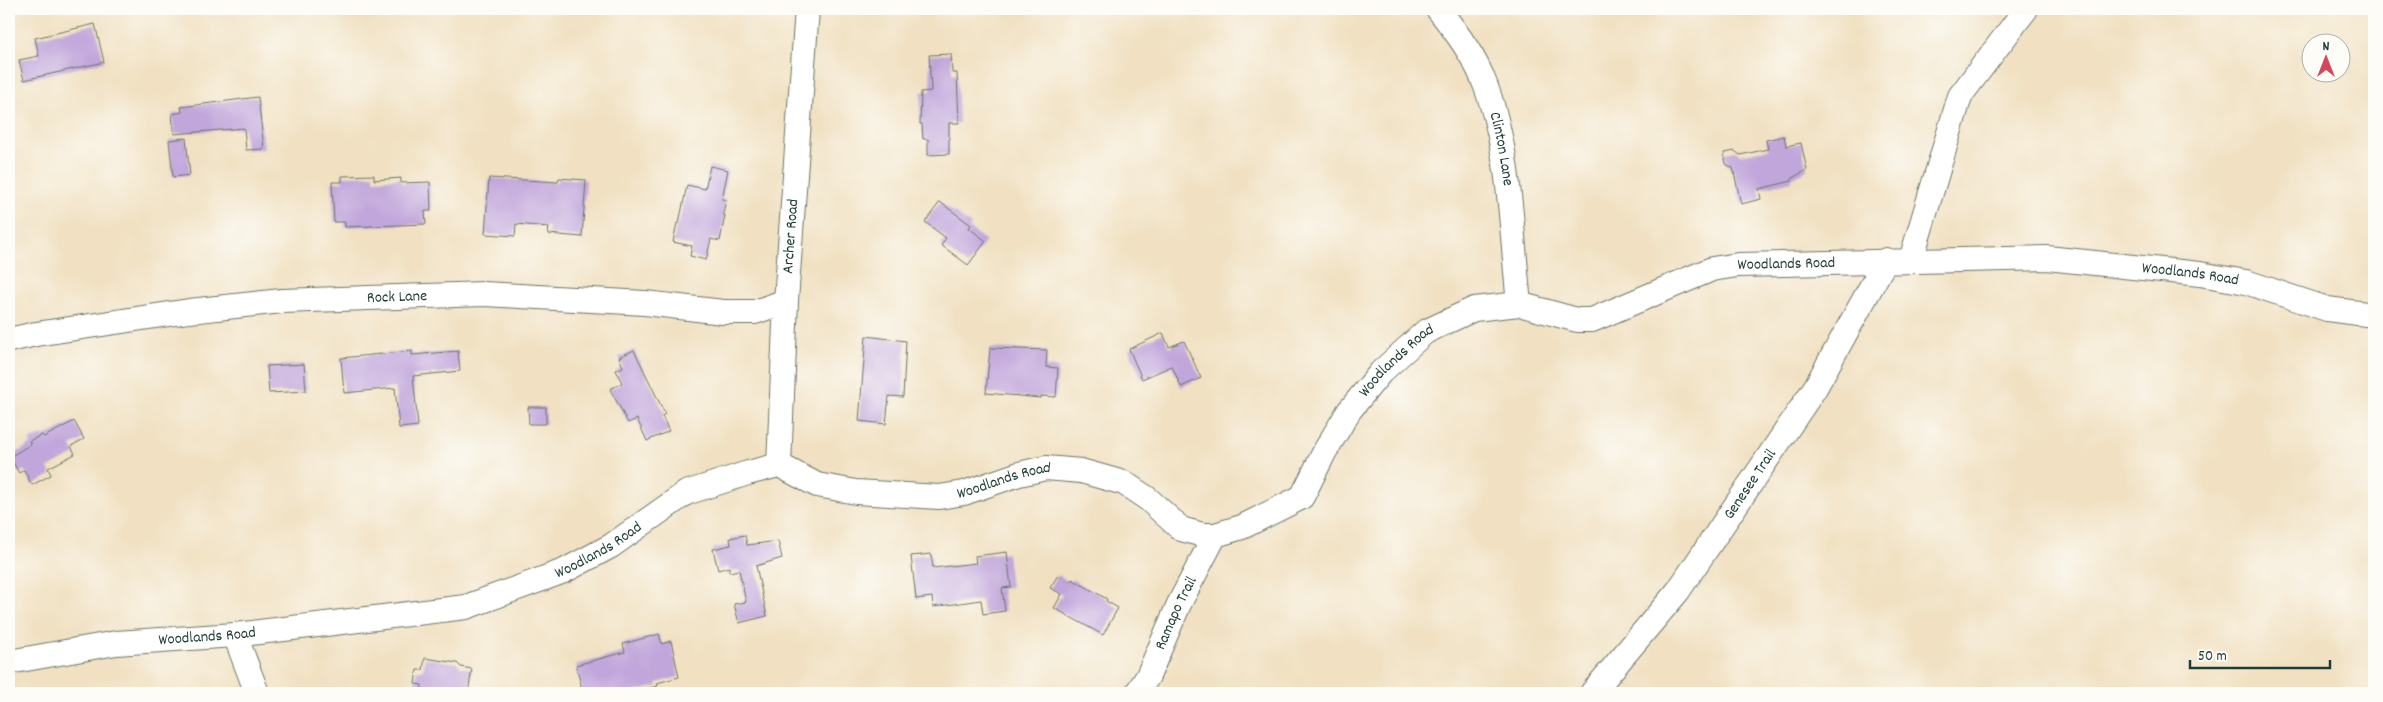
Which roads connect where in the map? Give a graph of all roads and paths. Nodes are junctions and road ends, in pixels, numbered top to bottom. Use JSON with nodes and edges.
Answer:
{"nodes":[{"id":1,"x":807,"y":9,"type":"edge"},
{"id":2,"x":1438,"y":9,"type":"edge"},
{"id":3,"x":2026,"y":9,"type":"edge"},
{"id":4,"x":1886,"y":260,"type":"junction"},
{"id":5,"x":1912,"y":260,"type":"junction"},
{"id":6,"x":786,"y":301,"type":"junction"},
{"id":7,"x":1519,"y":304,"type":"junction"},
{"id":8,"x":2374,"y":315,"type":"edge"},
{"id":9,"x":9,"y":340,"type":"edge"},
{"id":10,"x":779,"y":465,"type":"junction"},
{"id":11,"x":1215,"y":535,"type":"junction"},
{"id":12,"x":234,"y":635,"type":"junction"},
{"id":13,"x":9,"y":662,"type":"edge"},
{"id":14,"x":258,"y":693,"type":"edge"},
{"id":15,"x":1137,"y":693,"type":"edge"},
{"id":16,"x":1592,"y":693,"type":"edge"}],
"edges":[{"from":1,"to":6,"type":"street","name":"Archer Road"},
{"from":2,"to":7,"type":"street","name":"Clinton Lane"},
{"from":3,"to":5,"type":"street"},
{"from":4,"to":5,"type":"street","name":"Woodlands Road"},
{"from":4,"to":7,"type":"street","name":"Woodlands Road"},
{"from":4,"to":16,"type":"street","name":"Genesee Trail"},
{"from":5,"to":8,"type":"street","name":"Woodlands Road"},
{"from":6,"to":9,"type":"street","name":"Rock Lane"},
{"from":6,"to":10,"type":"street","name":"Archer Road"},
{"from":7,"to":11,"type":"street","name":"Woodlands Road"},
{"from":10,"to":11,"type":"street","name":"Woodlands Road"},
{"from":10,"to":12,"type":"street","name":"Woodlands Road"},
{"from":11,"to":15,"type":"street","name":"Ramapo Trail"},
{"from":12,"to":13,"type":"street","name":"Woodlands Road"},
{"from":12,"to":14,"type":"street"}]}
